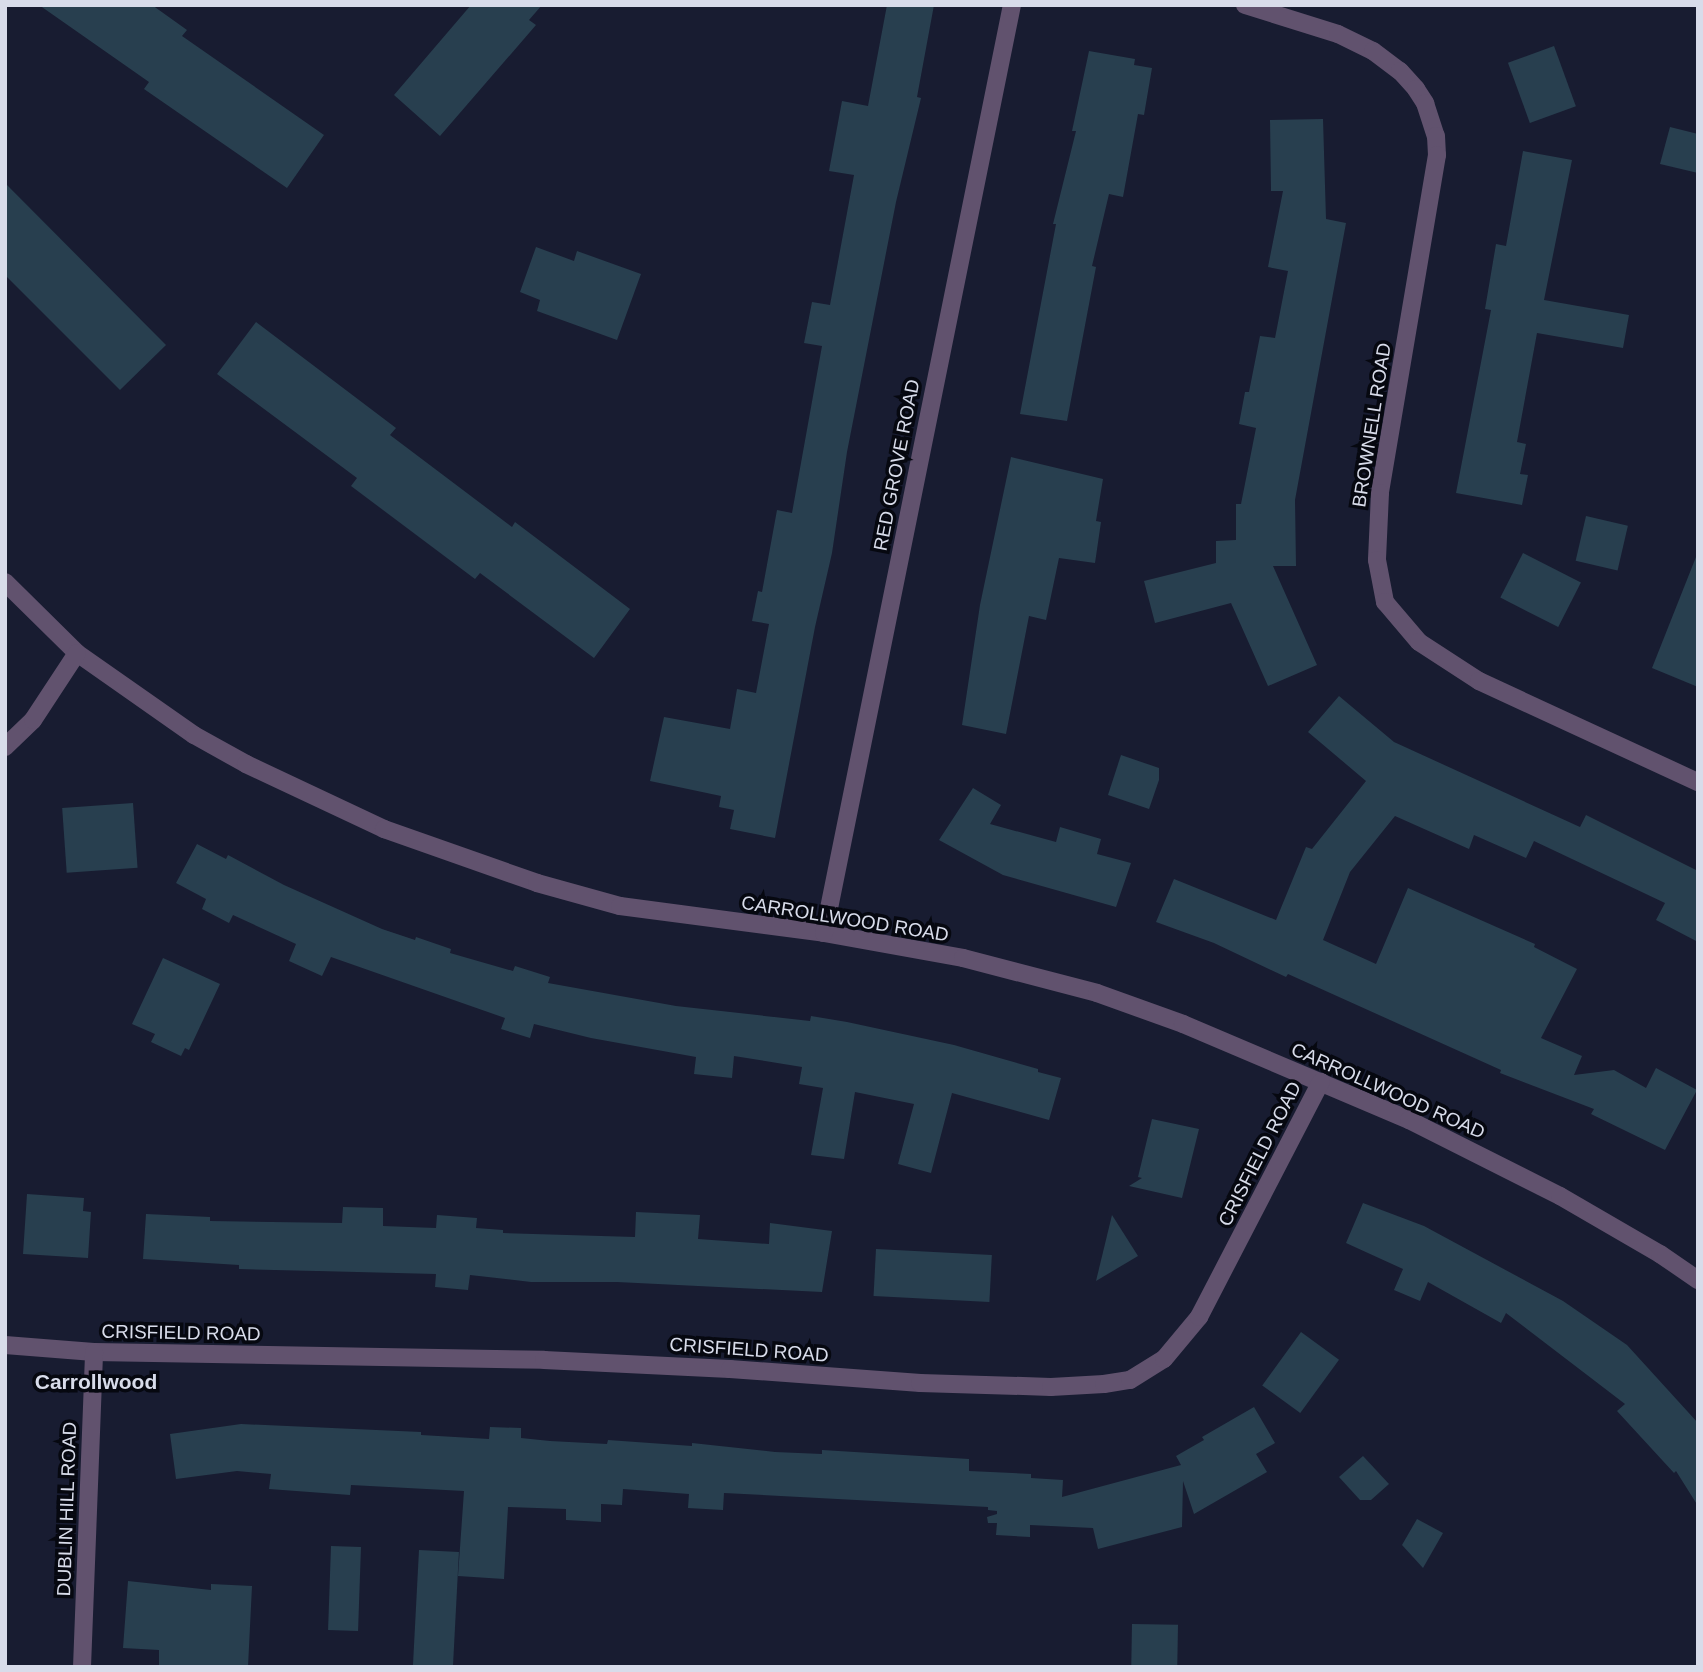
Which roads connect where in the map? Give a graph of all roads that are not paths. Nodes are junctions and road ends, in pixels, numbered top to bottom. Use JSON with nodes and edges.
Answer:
{"nodes":[{"id":1,"x":1012,"y":5,"type":"edge"},
{"id":2,"x":1245,"y":5,"type":"edge"},
{"id":3,"x":5,"y":582,"type":"edge"},
{"id":4,"x":77,"y":653,"type":"junction"},
{"id":5,"x":5,"y":747,"type":"edge"},
{"id":6,"x":1698,"y":782,"type":"edge"},
{"id":7,"x":824,"y":933,"type":"junction"},
{"id":8,"x":1321,"y":1082,"type":"junction"},
{"id":9,"x":1698,"y":1280,"type":"edge"},
{"id":10,"x":5,"y":1345,"type":"edge"},
{"id":11,"x":94,"y":1352,"type":"junction"},
{"id":12,"x":82,"y":1667,"type":"edge"}],
"edges":[{"from":1,"to":7,"type":"street","name":"RED GROVE ROAD"},
{"from":2,"to":6,"type":"street","name":"BROWNELL ROAD"},
{"from":3,"to":4,"type":"street","name":"CARROLLWOOD ROAD"},
{"from":4,"to":5,"type":"street"},
{"from":4,"to":7,"type":"street","name":"CARROLLWOOD ROAD"},
{"from":7,"to":8,"type":"street","name":"CARROLLWOOD ROAD"},
{"from":8,"to":9,"type":"street","name":"CARROLLWOOD ROAD"},
{"from":8,"to":11,"type":"street","name":"CRISFIELD ROAD"},
{"from":10,"to":11,"type":"street","name":"CRISFIELD ROAD"},
{"from":11,"to":12,"type":"street","name":"DUBLIN HILL ROAD"}]}
